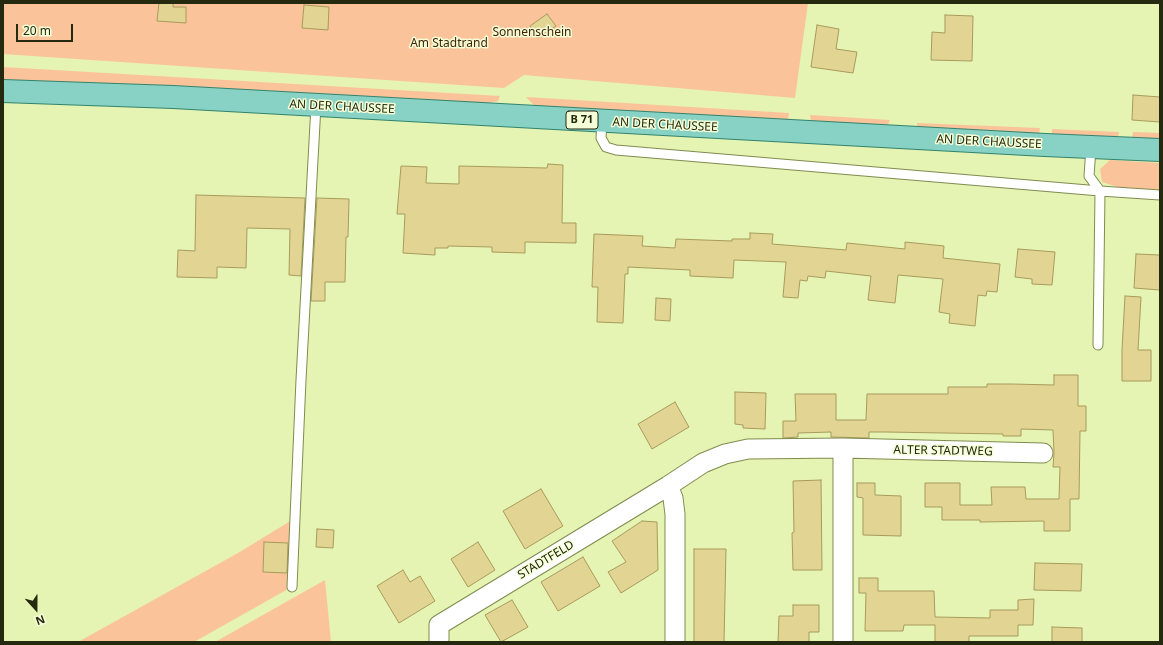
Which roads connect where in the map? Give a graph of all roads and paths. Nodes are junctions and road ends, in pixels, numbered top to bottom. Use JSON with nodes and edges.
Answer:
{"nodes":[{"id":1,"x":3,"y":91,"type":"edge"},
{"id":2,"x":316,"y":105,"type":"junction"},
{"id":3,"x":602,"y":121,"type":"junction"},
{"id":4,"x":1091,"y":148,"type":"junction"},
{"id":5,"x":1160,"y":150,"type":"edge"},
{"id":6,"x":1100,"y":191,"type":"junction"},
{"id":7,"x":1160,"y":195,"type":"edge"},
{"id":8,"x":1098,"y":345,"type":"dead end"},
{"id":9,"x":843,"y":448,"type":"junction"},
{"id":10,"x":782,"y":449,"type":"joint"},
{"id":11,"x":1043,"y":453,"type":"dead end"},
{"id":12,"x":668,"y":486,"type":"junction"},
{"id":13,"x":292,"y":587,"type":"dead end"},
{"id":14,"x":439,"y":642,"type":"edge"},
{"id":15,"x":675,"y":642,"type":"edge"},
{"id":16,"x":843,"y":642,"type":"edge"}],
"edges":[{"from":1,"to":2,"type":"main road","name":"AN DER CHAUSSEE","number":"B 71"},
{"from":2,"to":3,"type":"main road","name":"AN DER CHAUSSEE","number":"B 71"},
{"from":2,"to":13,"type":"lane"},
{"from":3,"to":4,"type":"main road","name":"AN DER CHAUSSEE","number":"B 71"},
{"from":3,"to":6,"type":"lane"},
{"from":4,"to":5,"type":"main road","name":"AN DER CHAUSSEE","number":"B 71"},
{"from":4,"to":6,"type":"lane"},
{"from":6,"to":7,"type":"lane"},
{"from":6,"to":8,"type":"lane"},
{"from":9,"to":10,"type":"street","name":"ALTER STADTWEG"},
{"from":9,"to":11,"type":"street","name":"ALTER STADTWEG"},
{"from":9,"to":16,"type":"street"},
{"from":10,"to":12,"type":"street","name":"STADTFELD"},
{"from":12,"to":14,"type":"street","name":"STADTFELD"},
{"from":12,"to":15,"type":"street"}]}
